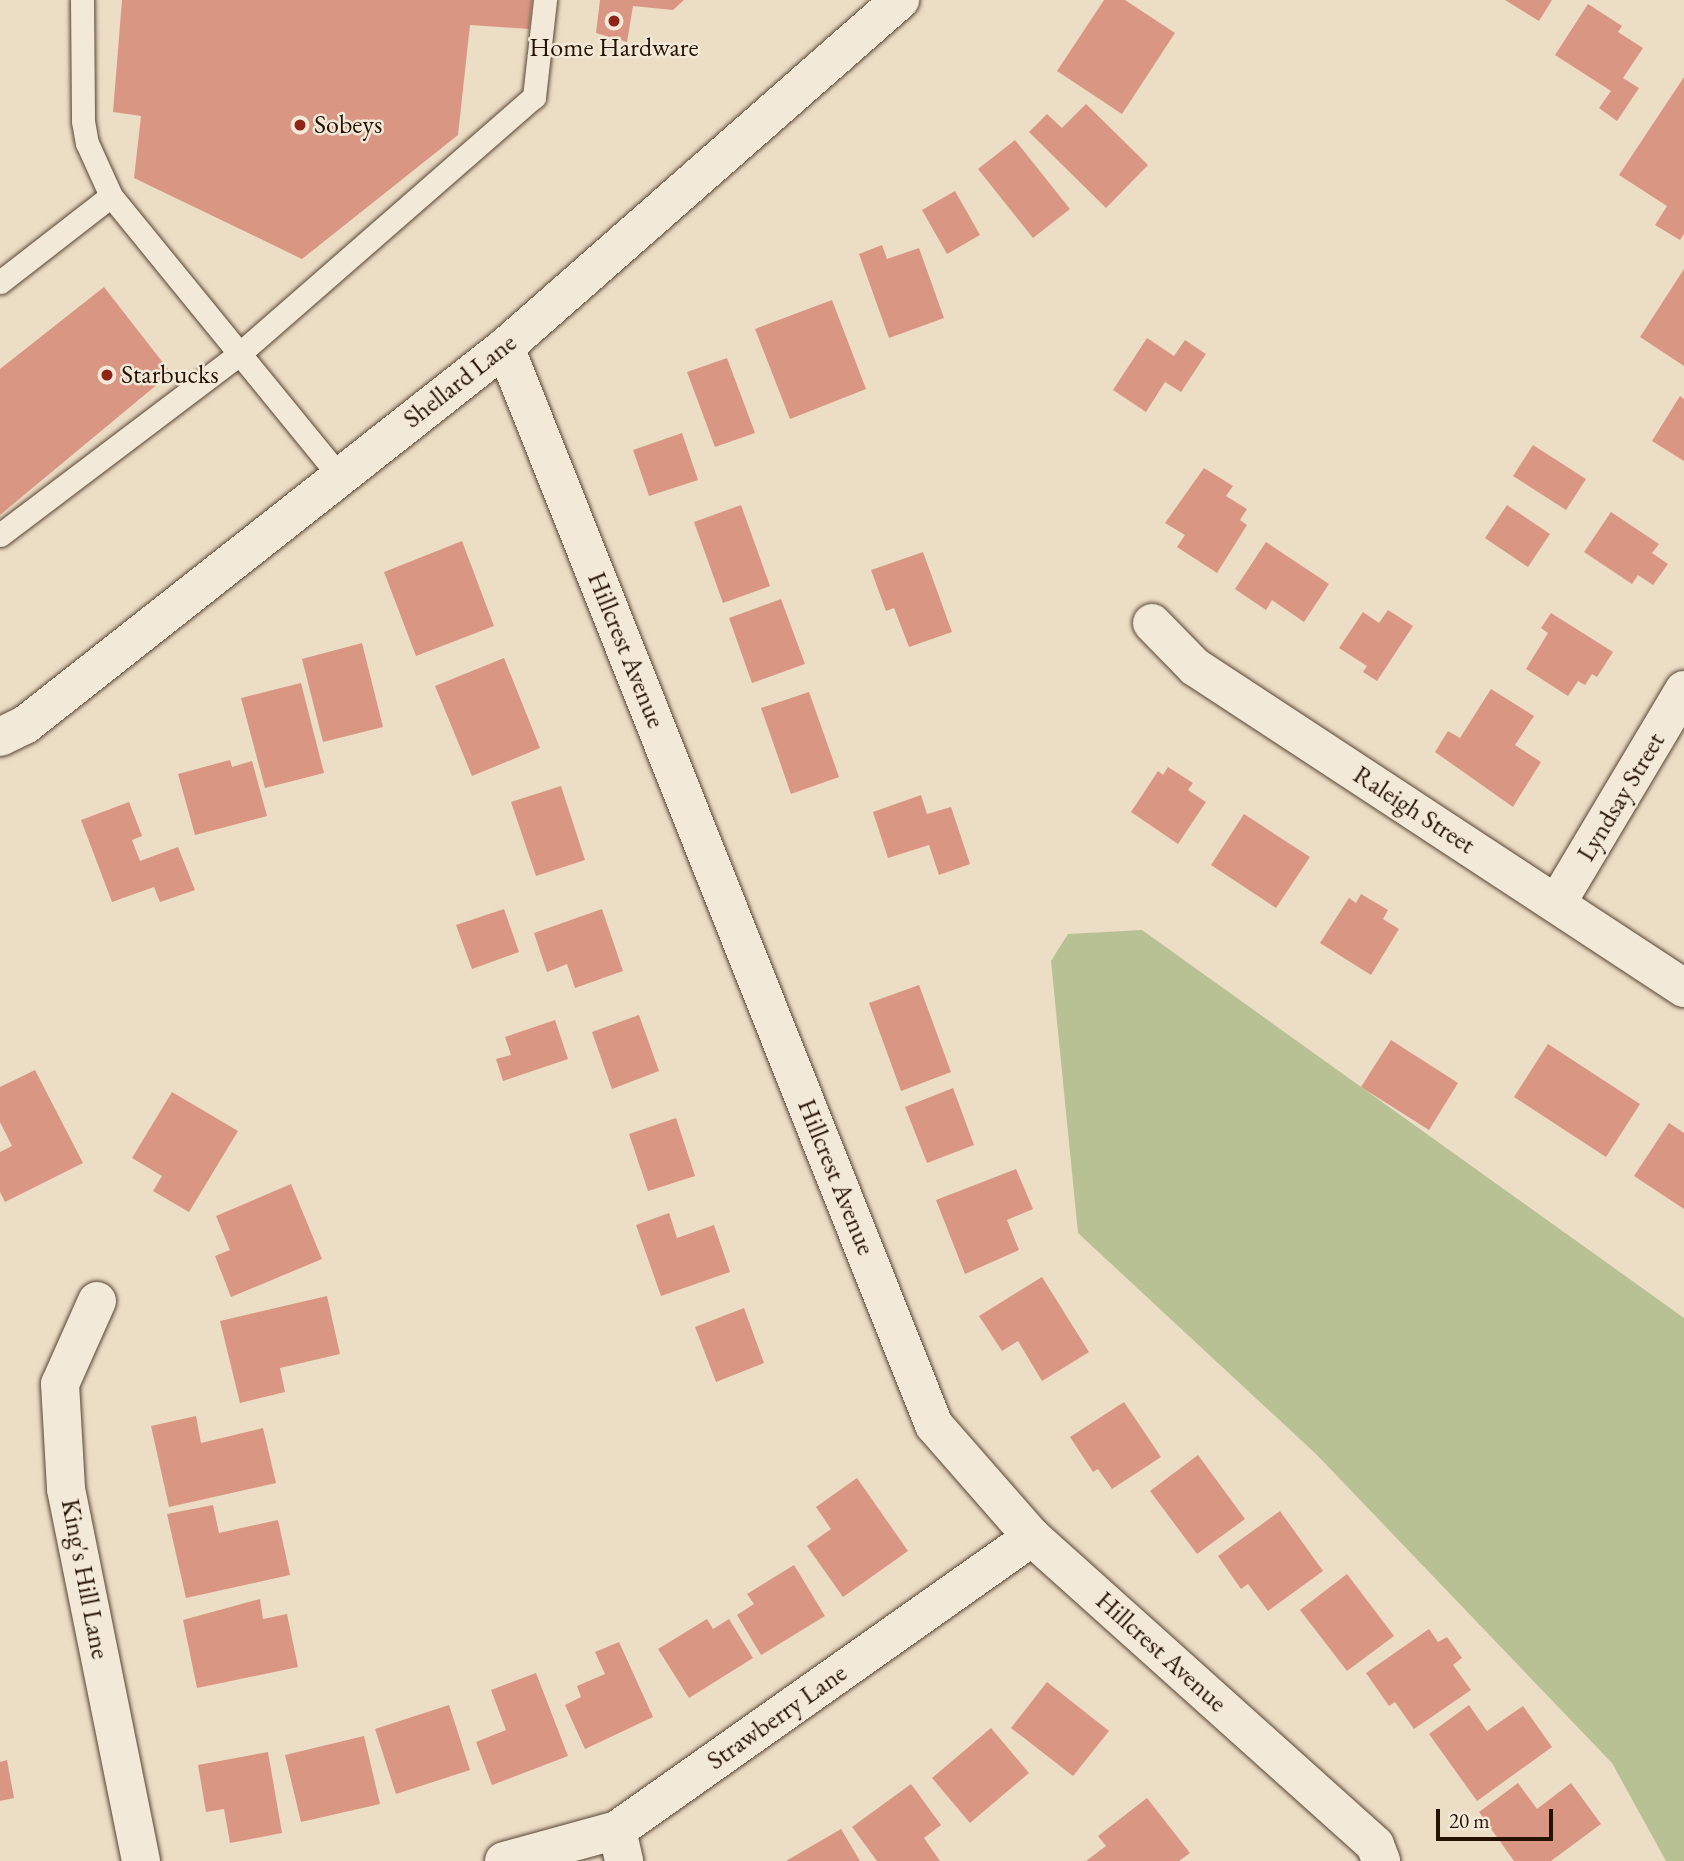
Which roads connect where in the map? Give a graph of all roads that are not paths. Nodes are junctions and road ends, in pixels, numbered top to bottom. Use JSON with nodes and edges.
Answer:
{"nodes":[{"id":1,"x":82,"y":0,"type":"edge"},
{"id":2,"x":545,"y":0,"type":"edge"},
{"id":3,"x":900,"y":0,"type":"edge"},
{"id":4,"x":111,"y":196,"type":"junction"},
{"id":5,"x":0,"y":282,"type":"edge"},
{"id":6,"x":505,"y":347,"type":"junction"},
{"id":7,"x":239,"y":354,"type":"junction"},
{"id":8,"x":339,"y":477,"type":"junction"},
{"id":9,"x":0,"y":535,"type":"edge"},
{"id":10,"x":1152,"y":623,"type":"dead end"},
{"id":11,"x":1684,"y":690,"type":"edge"},
{"id":12,"x":0,"y":737,"type":"edge"},
{"id":13,"x":1557,"y":903,"type":"junction"},
{"id":14,"x":1684,"y":988,"type":"edge"},
{"id":15,"x":97,"y":1301,"type":"dead end"},
{"id":16,"x":1032,"y":1537,"type":"junction"},
{"id":17,"x":621,"y":1845,"type":"edge"},
{"id":18,"x":141,"y":1861,"type":"edge"},
{"id":19,"x":504,"y":1861,"type":"edge"},
{"id":20,"x":1381,"y":1861,"type":"edge"}],
"edges":[{"from":1,"to":4,"type":"lane"},
{"from":2,"to":7,"type":"lane"},
{"from":3,"to":6,"type":"street","name":"Shellard Lane"},
{"from":4,"to":5,"type":"lane"},
{"from":4,"to":7,"type":"lane"},
{"from":6,"to":8,"type":"street","name":"Shellard Lane"},
{"from":6,"to":16,"type":"street","name":"Hillcrest Avenue"},
{"from":7,"to":8,"type":"lane"},
{"from":7,"to":9,"type":"lane"},
{"from":8,"to":12,"type":"street","name":"Shellard Lane"},
{"from":10,"to":13,"type":"street","name":"Raleigh Street"},
{"from":11,"to":13,"type":"street","name":"Lyndsay Street"},
{"from":13,"to":14,"type":"street","name":"Raleigh Street"},
{"from":15,"to":18,"type":"street","name":"King's Hill Lane"},
{"from":16,"to":17,"type":"street","name":"Strawberry Lane"},
{"from":16,"to":20,"type":"street","name":"Hillcrest Avenue"},
{"from":17,"to":19,"type":"street","name":"Strawberry Lane"}]}
